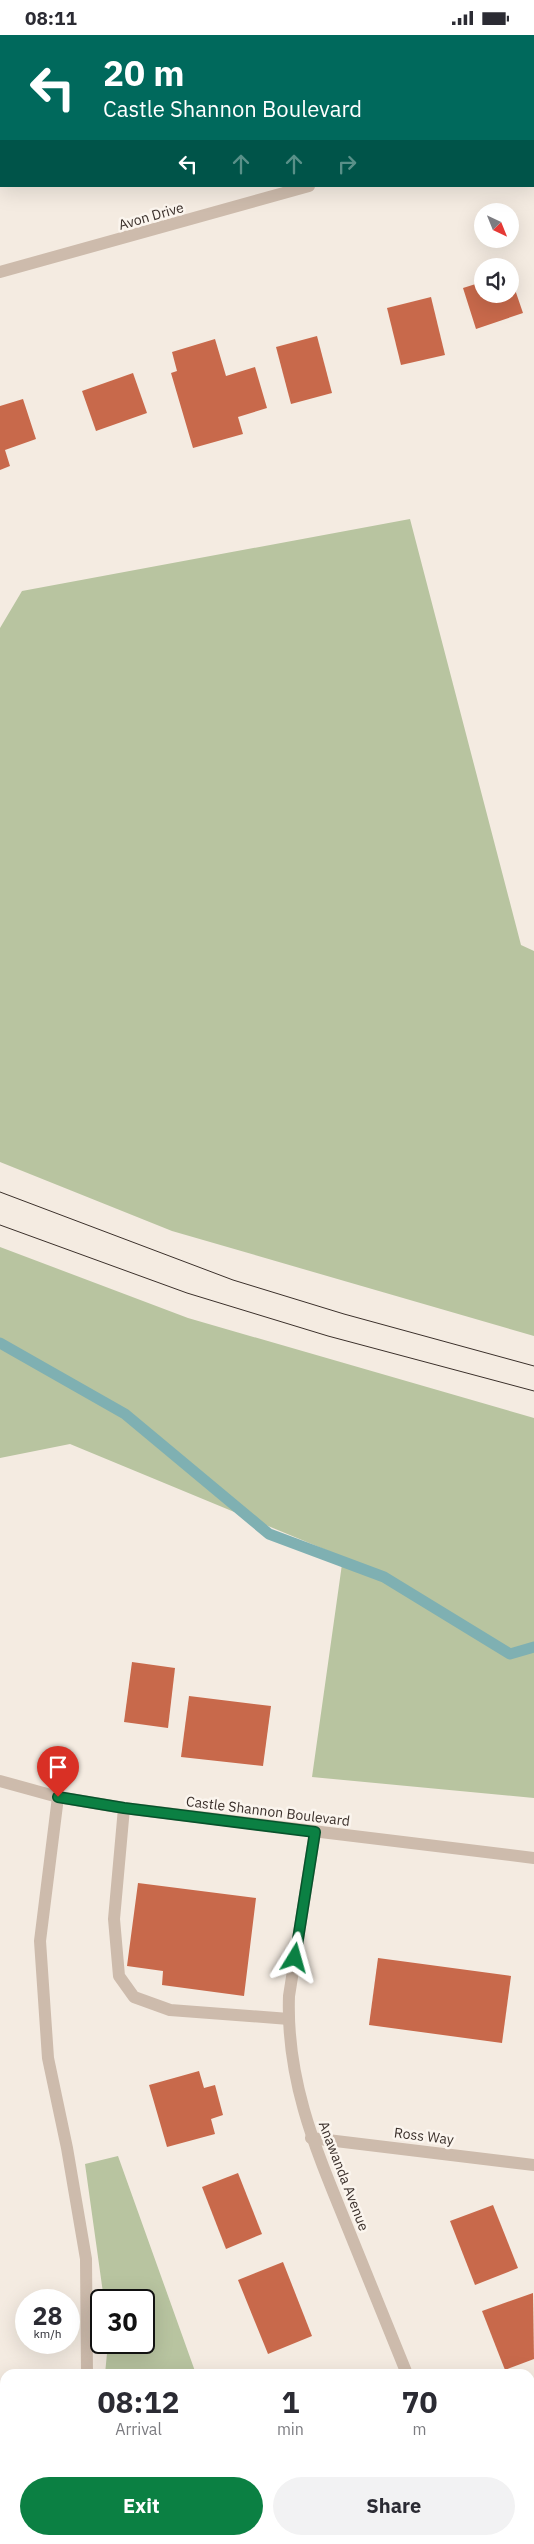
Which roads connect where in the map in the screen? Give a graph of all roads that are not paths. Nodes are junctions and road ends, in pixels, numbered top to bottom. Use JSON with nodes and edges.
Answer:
{"nodes":[{"id":1,"x":306,"y":187,"type":"edge"},
{"id":2,"x":0,"y":272,"type":"edge"},
{"id":3,"x":0,"y":1781,"type":"edge"},
{"id":4,"x":58,"y":1797,"type":"junction"},
{"id":5,"x":124,"y":1808,"type":"junction"},
{"id":6,"x":315,"y":1832,"type":"junction"},
{"id":7,"x":534,"y":1858,"type":"edge"},
{"id":8,"x":288,"y":2019,"type":"junction"},
{"id":9,"x":311,"y":2138,"type":"junction"},
{"id":10,"x":534,"y":2165,"type":"edge"},
{"id":11,"x":87,"y":2369,"type":"edge"},
{"id":12,"x":405,"y":2369,"type":"edge"}],
"edges":[{"from":1,"to":2,"type":"street","name":"Avon Drive"},
{"from":3,"to":4,"type":"street","name":"Castle Shannon Boulevard"},
{"from":4,"to":5,"type":"street","name":"Castle Shannon Boulevard"},
{"from":4,"to":11,"type":"street"},
{"from":5,"to":6,"type":"street","name":"Castle Shannon Boulevard"},
{"from":5,"to":8,"type":"street"},
{"from":6,"to":7,"type":"street","name":"Castle Shannon Boulevard"},
{"from":6,"to":8,"type":"street","name":"Anawanda Avenue"},
{"from":8,"to":9,"type":"street","name":"Anawanda Avenue"},
{"from":9,"to":10,"type":"street","name":"Ross Way"},
{"from":9,"to":12,"type":"street","name":"Anawanda Avenue"}]}
